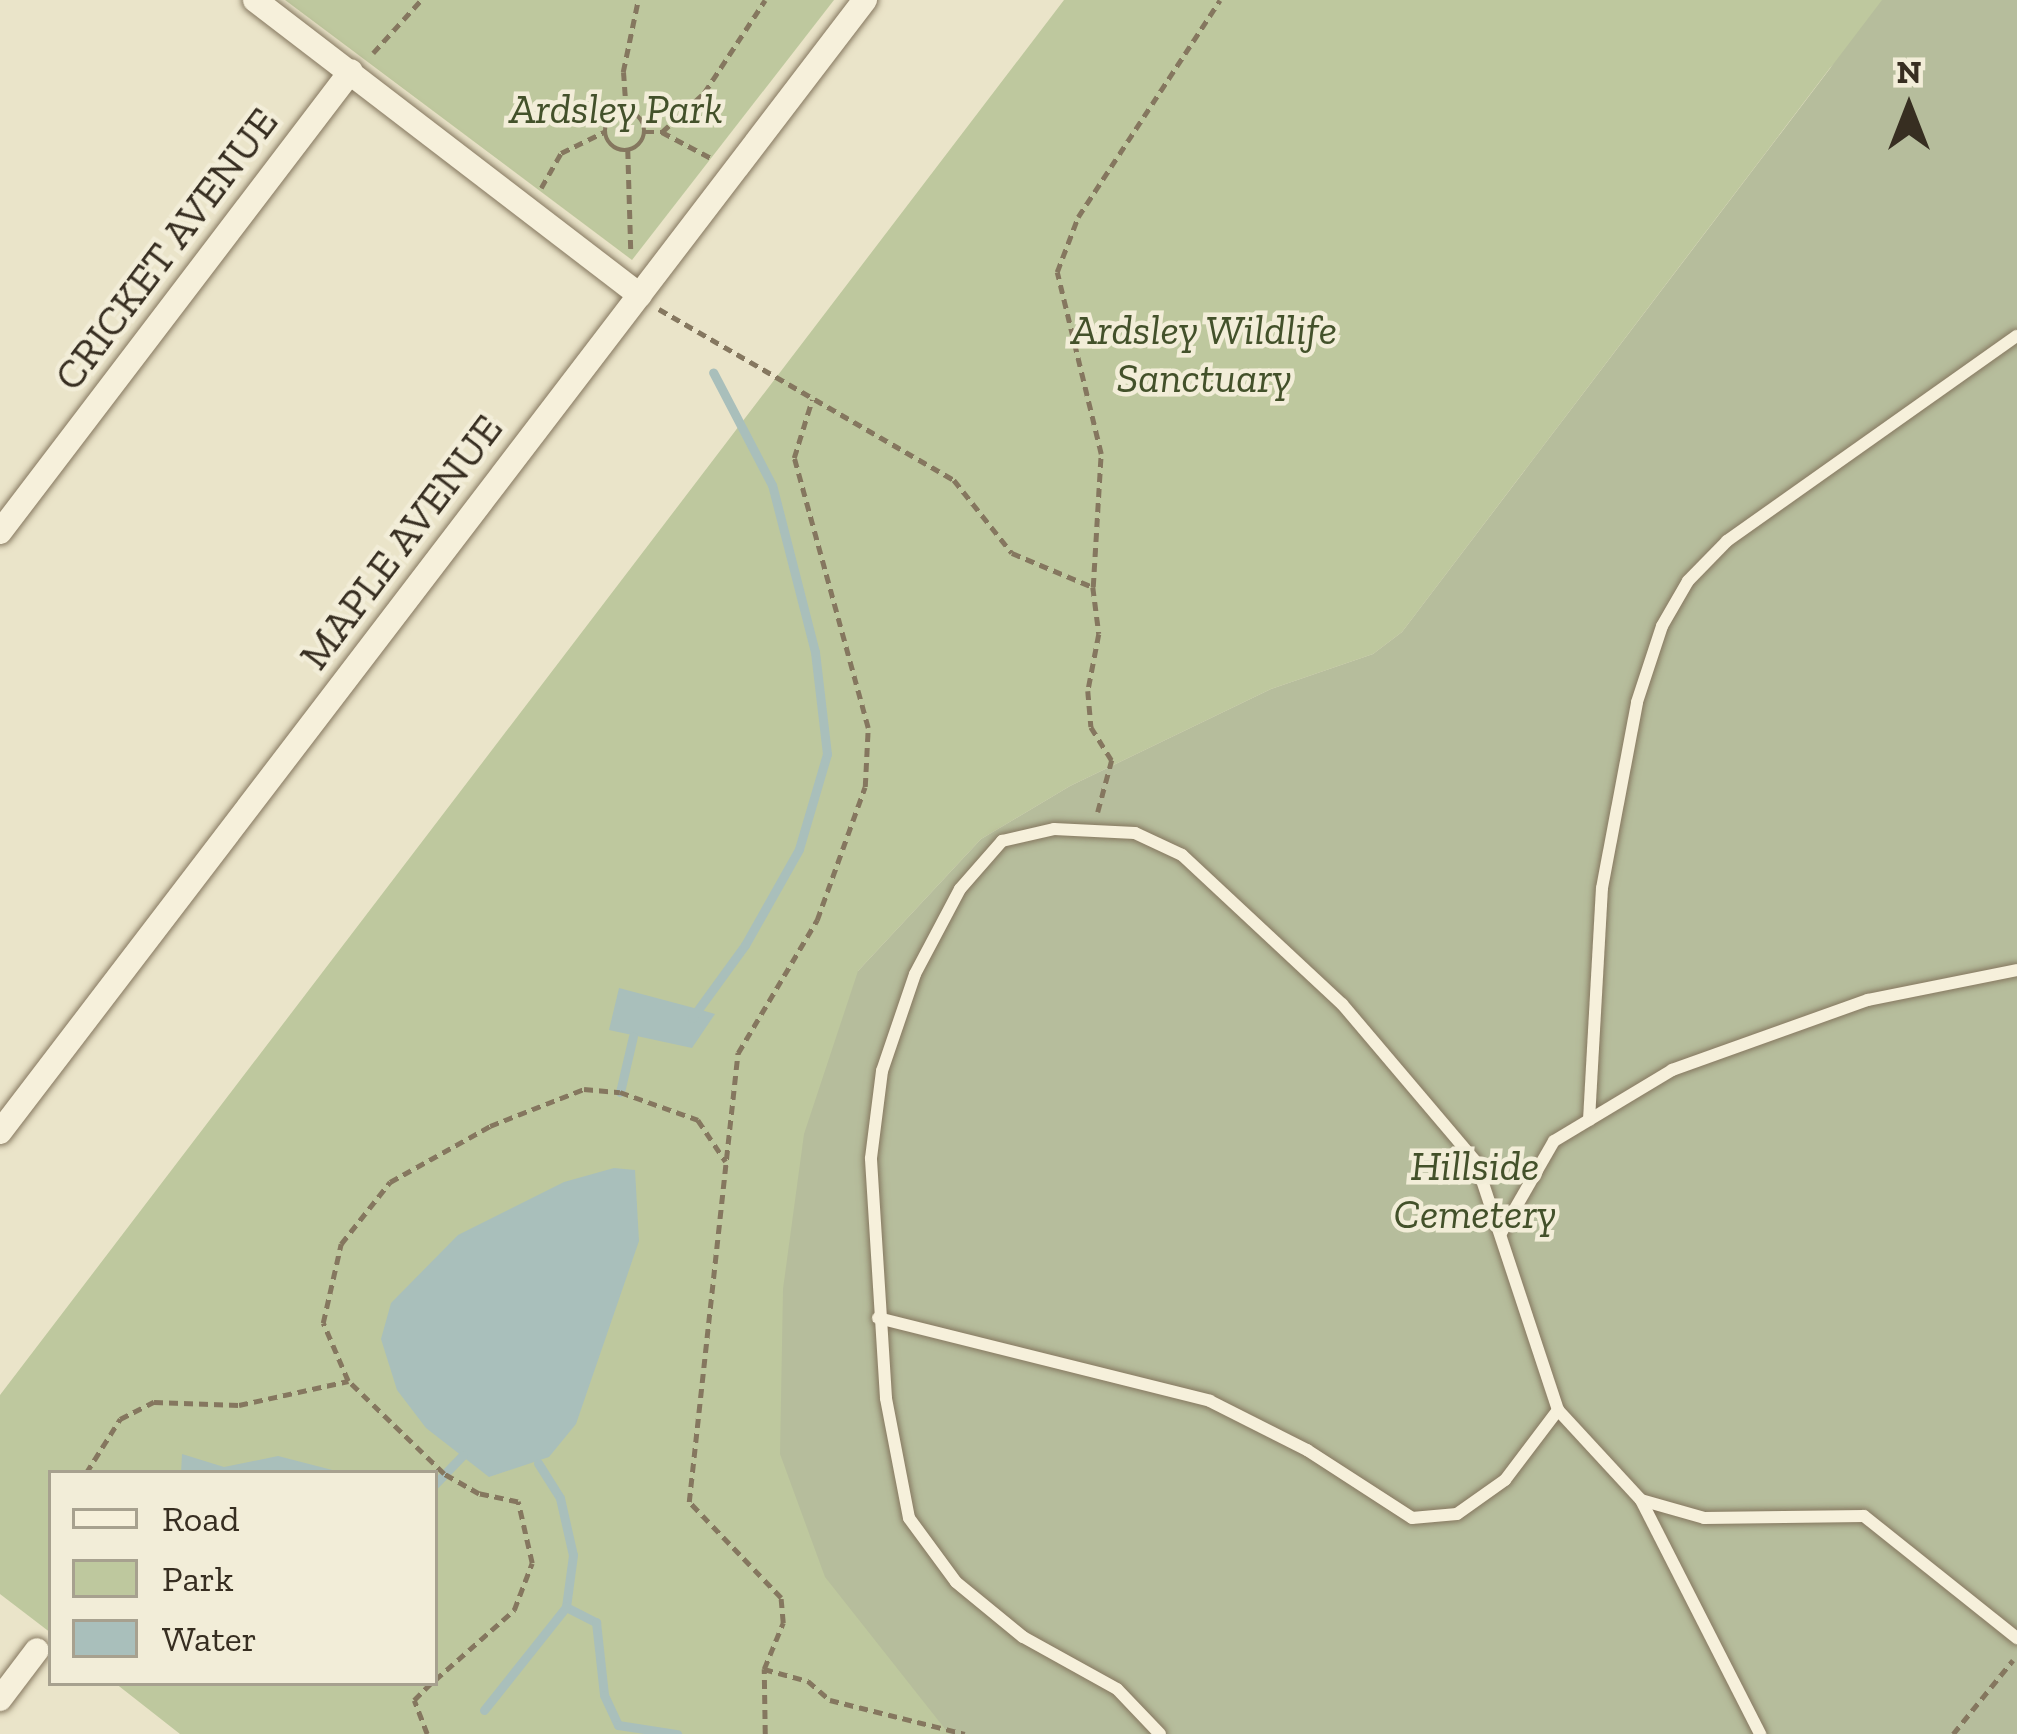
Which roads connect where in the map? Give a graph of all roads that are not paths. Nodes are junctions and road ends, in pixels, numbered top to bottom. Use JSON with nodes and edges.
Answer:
{"nodes":[{"id":1,"x":255,"y":0,"type":"edge"},
{"id":2,"x":865,"y":0,"type":"edge"},
{"id":3,"x":358,"y":66,"type":"junction"},
{"id":4,"x":640,"y":295,"type":"junction"},
{"id":5,"x":2017,"y":336,"type":"edge"},
{"id":6,"x":0,"y":532,"type":"edge"},
{"id":7,"x":2017,"y":970,"type":"edge"},
{"id":8,"x":1589,"y":1120,"type":"junction"},
{"id":9,"x":0,"y":1132,"type":"edge"},
{"id":10,"x":1501,"y":1233,"type":"junction"},
{"id":11,"x":878,"y":1318,"type":"junction"},
{"id":12,"x":1558,"y":1410,"type":"junction"},
{"id":13,"x":1641,"y":1500,"type":"junction"},
{"id":14,"x":2017,"y":1637,"type":"edge"},
{"id":15,"x":37,"y":1650,"type":"dead end"},
{"id":16,"x":0,"y":1699,"type":"edge"},
{"id":17,"x":1160,"y":1734,"type":"edge"},
{"id":18,"x":1760,"y":1734,"type":"edge"}],
"edges":[{"from":1,"to":3,"type":"street"},
{"from":2,"to":4,"type":"street","name":"MAPLE AVENUE"},
{"from":3,"to":4,"type":"street"},
{"from":3,"to":6,"type":"street","name":"CRICKET AVENUE"},
{"from":4,"to":9,"type":"street","name":"MAPLE AVENUE"},
{"from":5,"to":8,"type":"lane"},
{"from":7,"to":8,"type":"lane"},
{"from":8,"to":10,"type":"lane"},
{"from":10,"to":11,"type":"lane"},
{"from":10,"to":12,"type":"lane"},
{"from":11,"to":12,"type":"lane"},
{"from":11,"to":17,"type":"lane"},
{"from":12,"to":13,"type":"lane"},
{"from":13,"to":14,"type":"lane"},
{"from":13,"to":18,"type":"lane"},
{"from":15,"to":16,"type":"street"}]}
